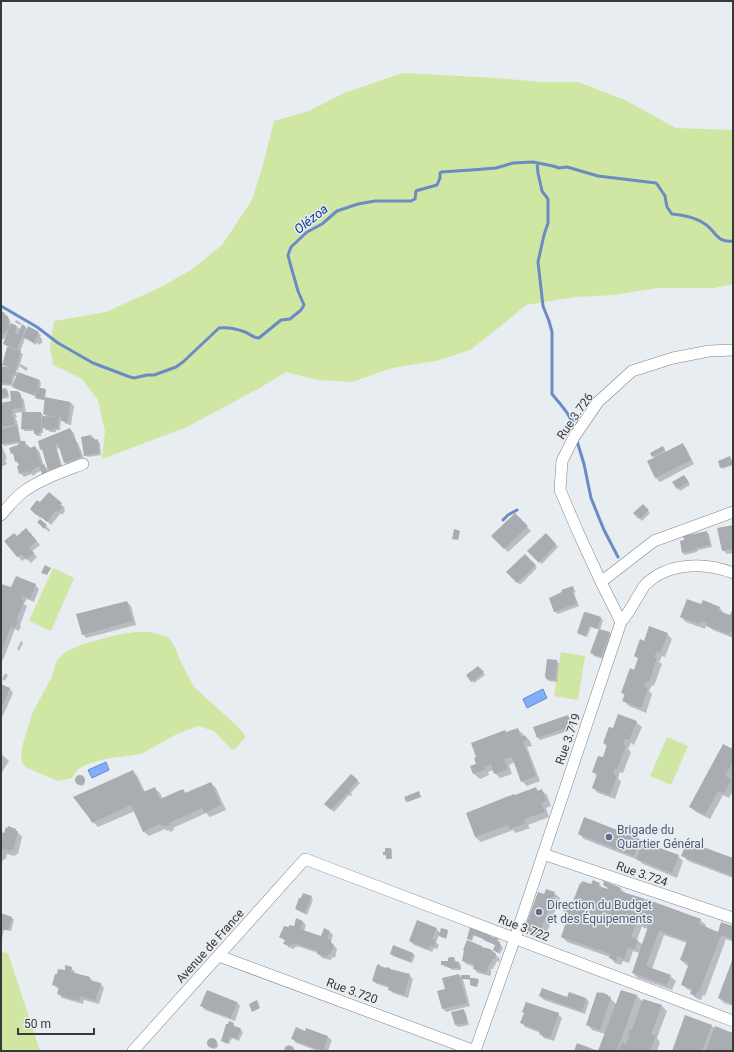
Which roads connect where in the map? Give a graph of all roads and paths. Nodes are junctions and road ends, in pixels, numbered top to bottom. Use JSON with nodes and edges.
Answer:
{"nodes":[{"id":1,"x":733,"y":350,"type":"edge"},
{"id":2,"x":83,"y":464,"type":"dead end"},
{"id":3,"x":733,"y":512,"type":"edge"},
{"id":4,"x":1,"y":515,"type":"edge"},
{"id":5,"x":733,"y":573,"type":"edge"},
{"id":6,"x":601,"y":582,"type":"junction"},
{"id":7,"x":621,"y":622,"type":"junction"},
{"id":8,"x":543,"y":854,"type":"junction"},
{"id":9,"x":305,"y":859,"type":"joint"},
{"id":10,"x":733,"y":918,"type":"edge"},
{"id":11,"x":515,"y":938,"type":"junction"},
{"id":12,"x":219,"y":956,"type":"junction"},
{"id":13,"x":733,"y":1021,"type":"edge"},
{"id":14,"x":133,"y":1051,"type":"edge"},
{"id":15,"x":475,"y":1051,"type":"edge"}],
"edges":[{"from":1,"to":6,"type":"street","name":"Rue 3.726"},
{"from":2,"to":4,"type":"street"},
{"from":3,"to":6,"type":"street"},
{"from":5,"to":7,"type":"street","name":"Rue 3.719"},
{"from":6,"to":7,"type":"street"},
{"from":7,"to":8,"type":"street","name":"Rue 3.719"},
{"from":8,"to":10,"type":"street","name":"Rue 3.724"},
{"from":8,"to":11,"type":"street","name":"Rue 3.719"},
{"from":9,"to":11,"type":"street","name":"Rue 3.722"},
{"from":9,"to":12,"type":"street","name":"Avenue de France"},
{"from":11,"to":13,"type":"street","name":"Rue 3.722"},
{"from":11,"to":15,"type":"street","name":"Rue 3.719"},
{"from":12,"to":14,"type":"street","name":"Avenue de France"},
{"from":12,"to":15,"type":"street","name":"Rue 3.720"}]}
